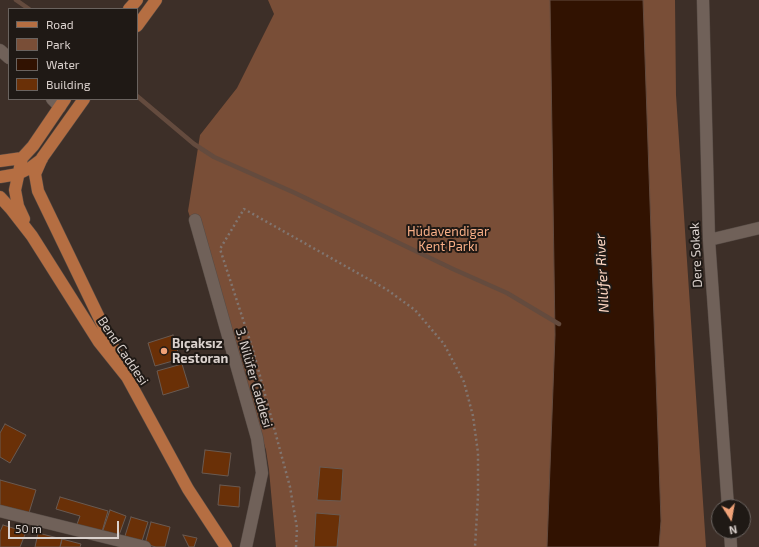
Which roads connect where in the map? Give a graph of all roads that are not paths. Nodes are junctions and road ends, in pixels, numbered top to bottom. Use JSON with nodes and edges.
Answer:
{"nodes":[{"id":1,"x":137,"y":0,"type":"edge"},
{"id":2,"x":156,"y":0,"type":"edge"},
{"id":3,"x":703,"y":0,"type":"edge"},
{"id":4,"x":130,"y":8,"type":"edge"},
{"id":5,"x":139,"y":23,"type":"edge"},
{"id":6,"x":0,"y":50,"type":"edge"},
{"id":7,"x":8,"y":57,"type":"edge"},
{"id":8,"x":83,"y":100,"type":"edge"},
{"id":9,"x":59,"y":102,"type":"edge"},
{"id":10,"x":42,"y":158,"type":"junction"},
{"id":11,"x":0,"y":161,"type":"edge"},
{"id":12,"x":20,"y":168,"type":"junction"},
{"id":13,"x":0,"y":177,"type":"edge"},
{"id":14,"x":38,"y":190,"type":"junction"},
{"id":15,"x":0,"y":197,"type":"edge"},
{"id":16,"x":195,"y":220,"type":"dead end"},
{"id":17,"x":759,"y":228,"type":"edge"},
{"id":18,"x":32,"y":236,"type":"junction"},
{"id":19,"x":709,"y":240,"type":"junction"},
{"id":20,"x":127,"y":377,"type":"junction"},
{"id":21,"x":727,"y":499,"type":"edge"},
{"id":22,"x":0,"y":511,"type":"edge"},
{"id":23,"x":145,"y":547,"type":"edge"},
{"id":24,"x":226,"y":547,"type":"edge"},
{"id":25,"x":246,"y":547,"type":"edge"}],
"edges":[{"from":1,"to":4,"type":"main road"},
{"from":2,"to":5,"type":"main road"},
{"from":3,"to":19,"type":"street","name":"Dere Sokak"},
{"from":6,"to":7,"type":"street"},
{"from":8,"to":10,"type":"main road"},
{"from":9,"to":12,"type":"main road"},
{"from":10,"to":12,"type":"main road"},
{"from":10,"to":14,"type":"main road"},
{"from":11,"to":12,"type":"main road"},
{"from":12,"to":13,"type":"main road"},
{"from":12,"to":14,"type":"main road"},
{"from":12,"to":18,"type":"main road"},
{"from":14,"to":20,"type":"main road"},
{"from":15,"to":18,"type":"main road","name":"Bend Caddesi"},
{"from":16,"to":25,"type":"street","name":"3. Nilüfer Caddesi"},
{"from":17,"to":19,"type":"street"},
{"from":18,"to":20,"type":"main road","name":"Bend Caddesi"},
{"from":19,"to":21,"type":"street","name":"Dere Sokak"},
{"from":20,"to":24,"type":"main road","name":"Bend Caddesi"},
{"from":22,"to":23,"type":"street"}]}
